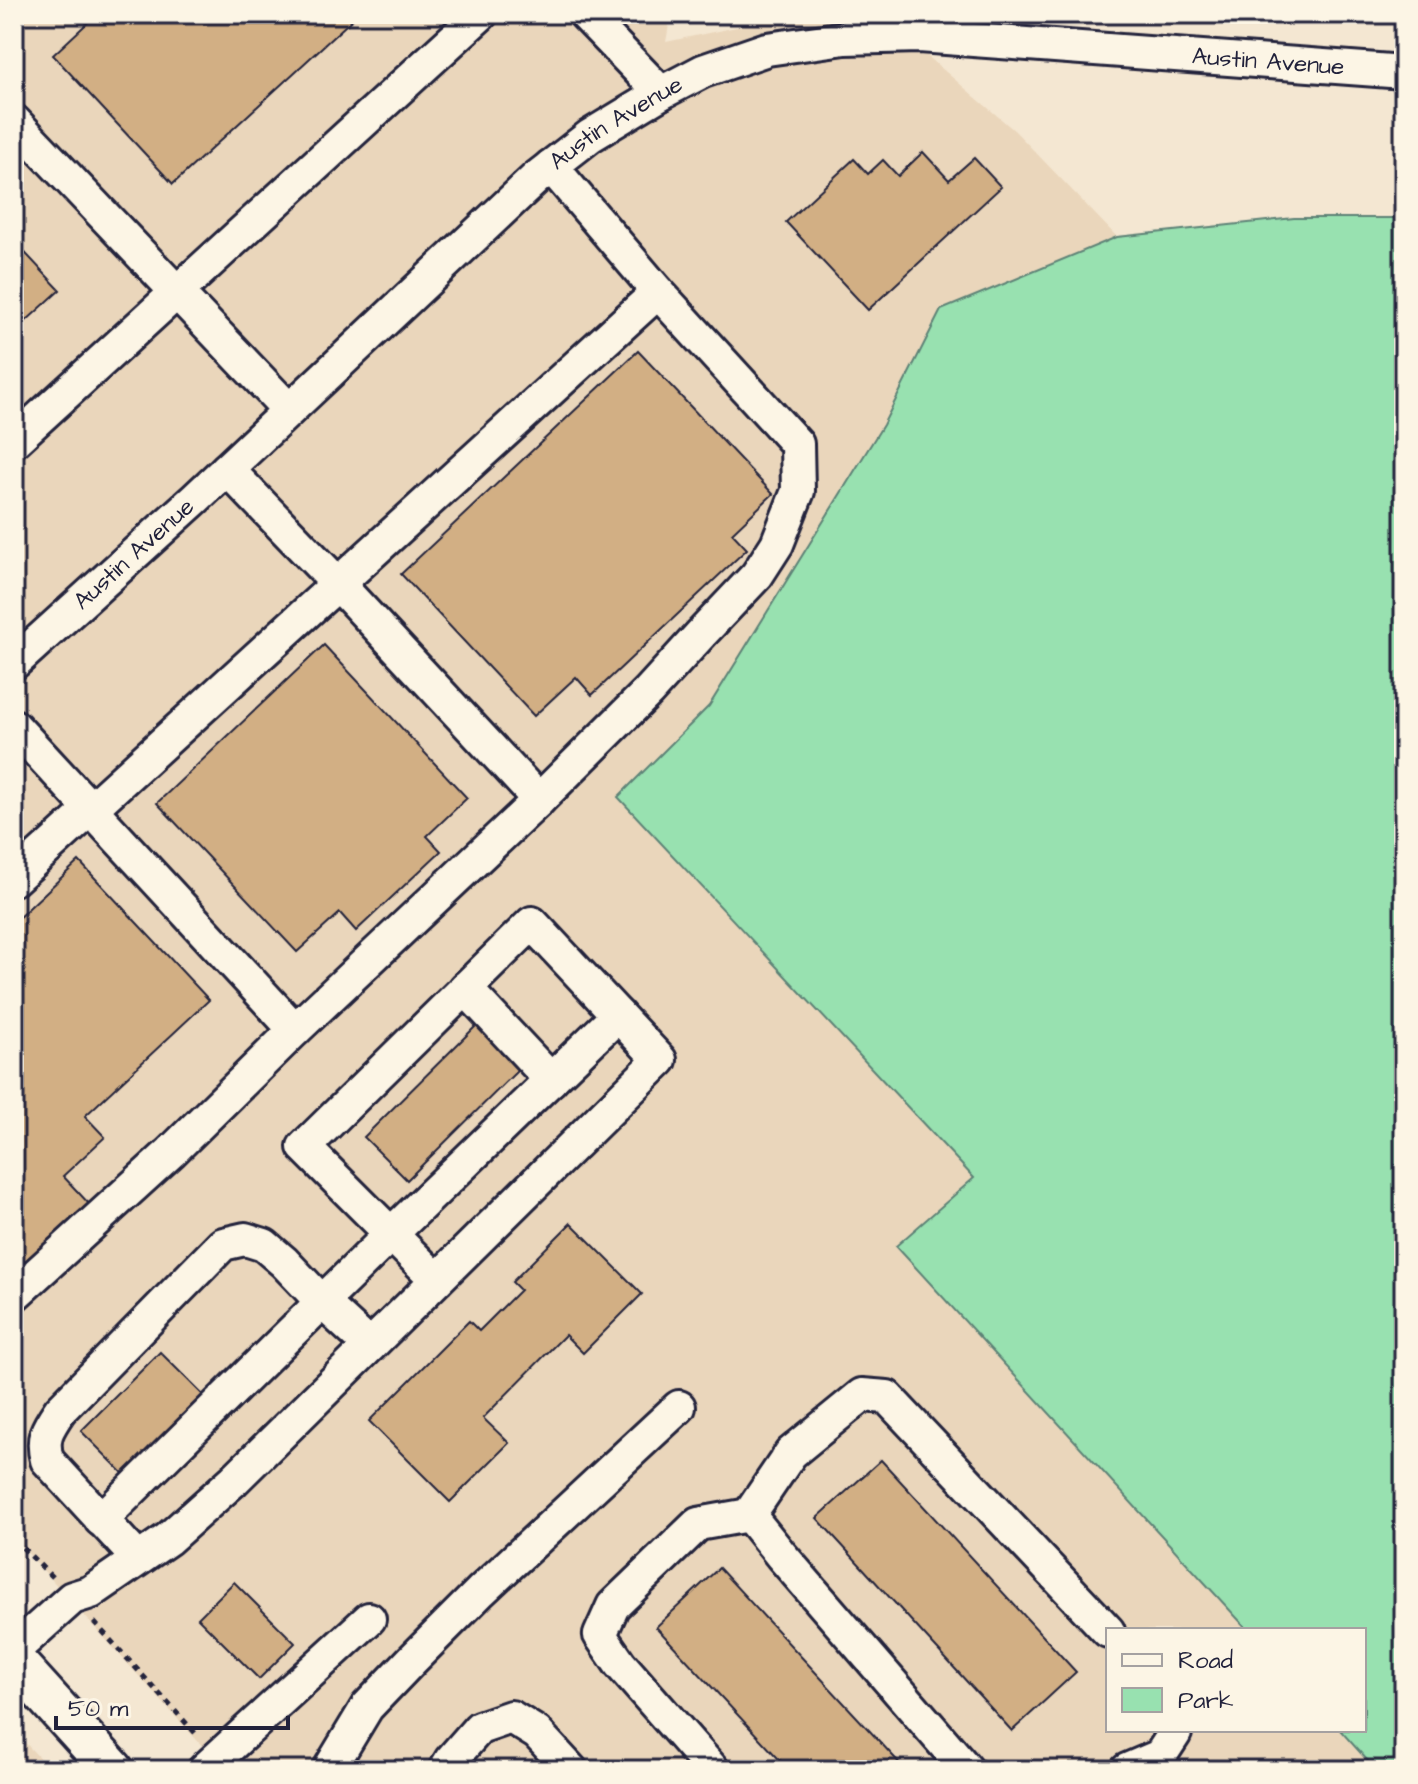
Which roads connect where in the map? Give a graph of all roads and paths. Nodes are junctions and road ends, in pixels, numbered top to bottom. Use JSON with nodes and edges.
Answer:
{"nodes":[{"id":1,"x":481,"y":14,"type":"edge"},
{"id":2,"x":585,"y":14,"type":"edge"},
{"id":3,"x":1404,"y":72,"type":"edge"},
{"id":4,"x":661,"y":93,"type":"junction"},
{"id":5,"x":14,"y":121,"type":"edge"},
{"id":6,"x":551,"y":166,"type":"junction"},
{"id":7,"x":658,"y":292,"type":"junction"},
{"id":8,"x":177,"y":294,"type":"junction"},
{"id":9,"x":289,"y":410,"type":"junction"},
{"id":10,"x":14,"y":441,"type":"edge"},
{"id":11,"x":227,"y":469,"type":"junction"},
{"id":12,"x":338,"y":584,"type":"junction"},
{"id":13,"x":14,"y":663,"type":"edge"},
{"id":14,"x":14,"y":726,"type":"edge"},
{"id":15,"x":539,"y":800,"type":"junction"},
{"id":16,"x":91,"y":809,"type":"junction"},
{"id":17,"x":14,"y":879,"type":"edge"},
{"id":18,"x":465,"y":988,"type":"junction"},
{"id":19,"x":618,"y":1015,"type":"junction"},
{"id":20,"x":295,"y":1030,"type":"junction"},
{"id":21,"x":551,"y":1080,"type":"junction"},
{"id":22,"x":390,"y":1235,"type":"junction"},
{"id":23,"x":437,"y":1280,"type":"junction"},
{"id":24,"x":14,"y":1295,"type":"edge"},
{"id":25,"x":322,"y":1302,"type":"junction"},
{"id":26,"x":370,"y":1346,"type":"junction"},
{"id":27,"x":679,"y":1407,"type":"dead end"},
{"id":28,"x":749,"y":1515,"type":"junction"},
{"id":29,"x":101,"y":1520,"type":"junction"},
{"id":30,"x":14,"y":1539,"type":"edge"},
{"id":31,"x":138,"y":1559,"type":"junction"},
{"id":32,"x":72,"y":1598,"type":"junction"},
{"id":33,"x":369,"y":1619,"type":"dead end"},
{"id":34,"x":1106,"y":1629,"type":"edge"},
{"id":35,"x":14,"y":1650,"type":"edge"},
{"id":36,"x":14,"y":1661,"type":"edge"},
{"id":37,"x":1175,"y":1732,"type":"edge"},
{"id":38,"x":210,"y":1764,"type":"edge"},
{"id":39,"x":113,"y":1770,"type":"edge"},
{"id":40,"x":329,"y":1770,"type":"edge"},
{"id":41,"x":445,"y":1770,"type":"edge"},
{"id":42,"x":571,"y":1770,"type":"edge"},
{"id":43,"x":713,"y":1770,"type":"edge"},
{"id":44,"x":967,"y":1770,"type":"edge"},
{"id":45,"x":1127,"y":1770,"type":"edge"}],
"edges":[{"from":1,"to":8,"type":"street"},
{"from":2,"to":4,"type":"street"},
{"from":3,"to":4,"type":"street","name":"Austin Avenue"},
{"from":4,"to":6,"type":"street","name":"Austin Avenue"},
{"from":5,"to":8,"type":"street"},
{"from":6,"to":7,"type":"street"},
{"from":6,"to":9,"type":"street","name":"Austin Avenue"},
{"from":7,"to":12,"type":"street"},
{"from":7,"to":15,"type":"street"},
{"from":8,"to":9,"type":"street"},
{"from":8,"to":10,"type":"street"},
{"from":9,"to":11,"type":"street","name":"Austin Avenue"},
{"from":11,"to":12,"type":"street"},
{"from":11,"to":13,"type":"street","name":"Austin Avenue"},
{"from":12,"to":15,"type":"street"},
{"from":12,"to":16,"type":"street"},
{"from":14,"to":16,"type":"street"},
{"from":15,"to":20,"type":"street"},
{"from":16,"to":17,"type":"street"},
{"from":16,"to":20,"type":"street"},
{"from":18,"to":19,"type":"street"},
{"from":18,"to":21,"type":"street"},
{"from":18,"to":22,"type":"street"},
{"from":19,"to":21,"type":"street"},
{"from":19,"to":23,"type":"street"},
{"from":20,"to":24,"type":"street"},
{"from":21,"to":22,"type":"street"},
{"from":22,"to":23,"type":"street"},
{"from":22,"to":25,"type":"street"},
{"from":23,"to":26,"type":"street"},
{"from":25,"to":26,"type":"street"},
{"from":25,"to":29,"type":"street"},
{"from":25,"to":29,"type":"street"},
{"from":26,"to":31,"type":"street"},
{"from":27,"to":40,"type":"street"},
{"from":28,"to":34,"type":"street"},
{"from":28,"to":43,"type":"street"},
{"from":28,"to":44,"type":"street"},
{"from":29,"to":31,"type":"street"},
{"from":30,"to":32,"type":"path"},
{"from":31,"to":32,"type":"street"},
{"from":32,"to":35,"type":"street"},
{"from":32,"to":38,"type":"path"},
{"from":33,"to":38,"type":"street"},
{"from":36,"to":39,"type":"main road"},
{"from":37,"to":45,"type":"street"},
{"from":41,"to":42,"type":"street"}]}
